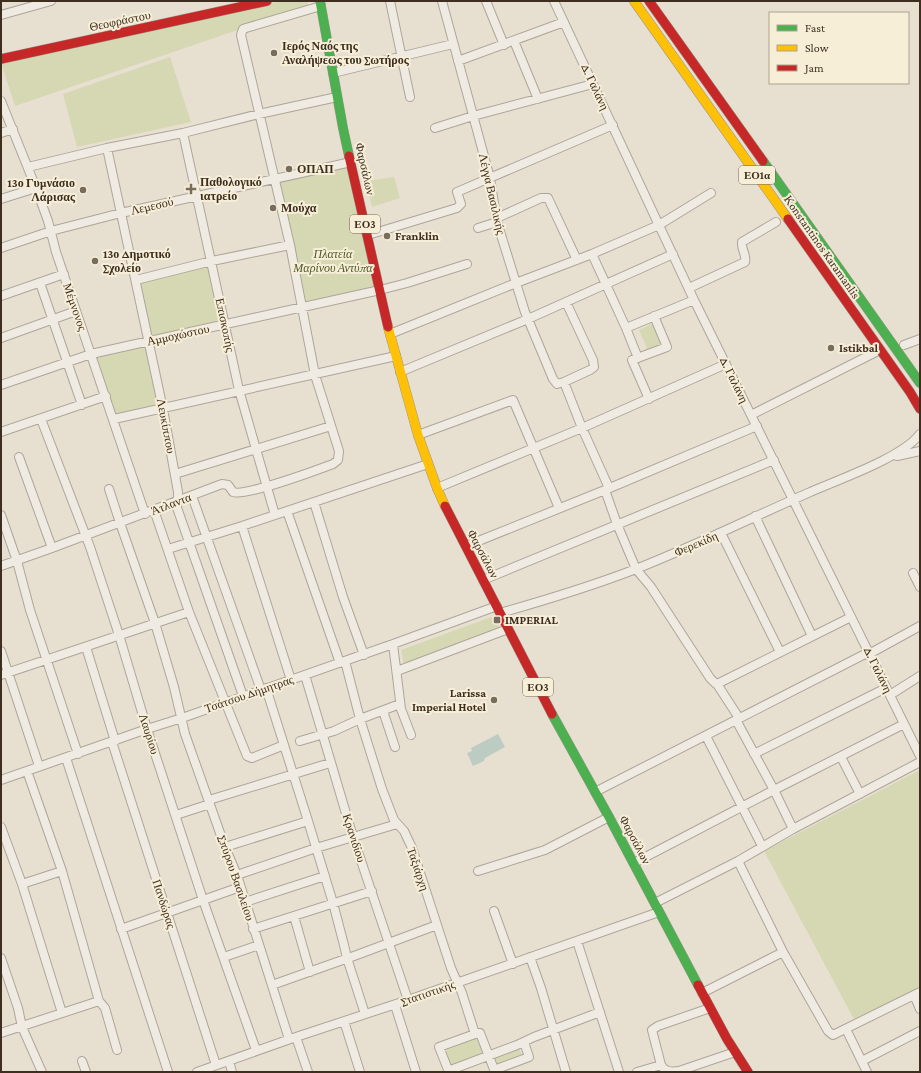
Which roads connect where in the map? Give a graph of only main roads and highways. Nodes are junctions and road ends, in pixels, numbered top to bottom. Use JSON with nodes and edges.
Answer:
{"nodes":[{"id":1,"x":267,"y":1,"type":"edge"},
{"id":2,"x":634,"y":1,"type":"edge"},
{"id":3,"x":649,"y":1,"type":"edge"},
{"id":4,"x":321,"y":4,"type":"edge"},
{"id":5,"x":1,"y":59,"type":"edge"},
{"id":6,"x":920,"y":383,"type":"edge"},
{"id":7,"x":920,"y":409,"type":"edge"},
{"id":8,"x":748,"y":1072,"type":"edge"}],
"edges":[{"from":1,"to":5,"type":"main road","name":"Θεοφράστου"},
{"from":2,"to":7,"type":"main road","name":"Κonstantinos Karamanlis","number":"ΕΟ1α"},
{"from":3,"to":6,"type":"main road","name":"Κonstantinos Karamanlis","number":"ΕΟ1α"},
{"from":4,"to":8,"type":"main road","name":"Φαρσάλων","number":"ΕΟ3"}]}
